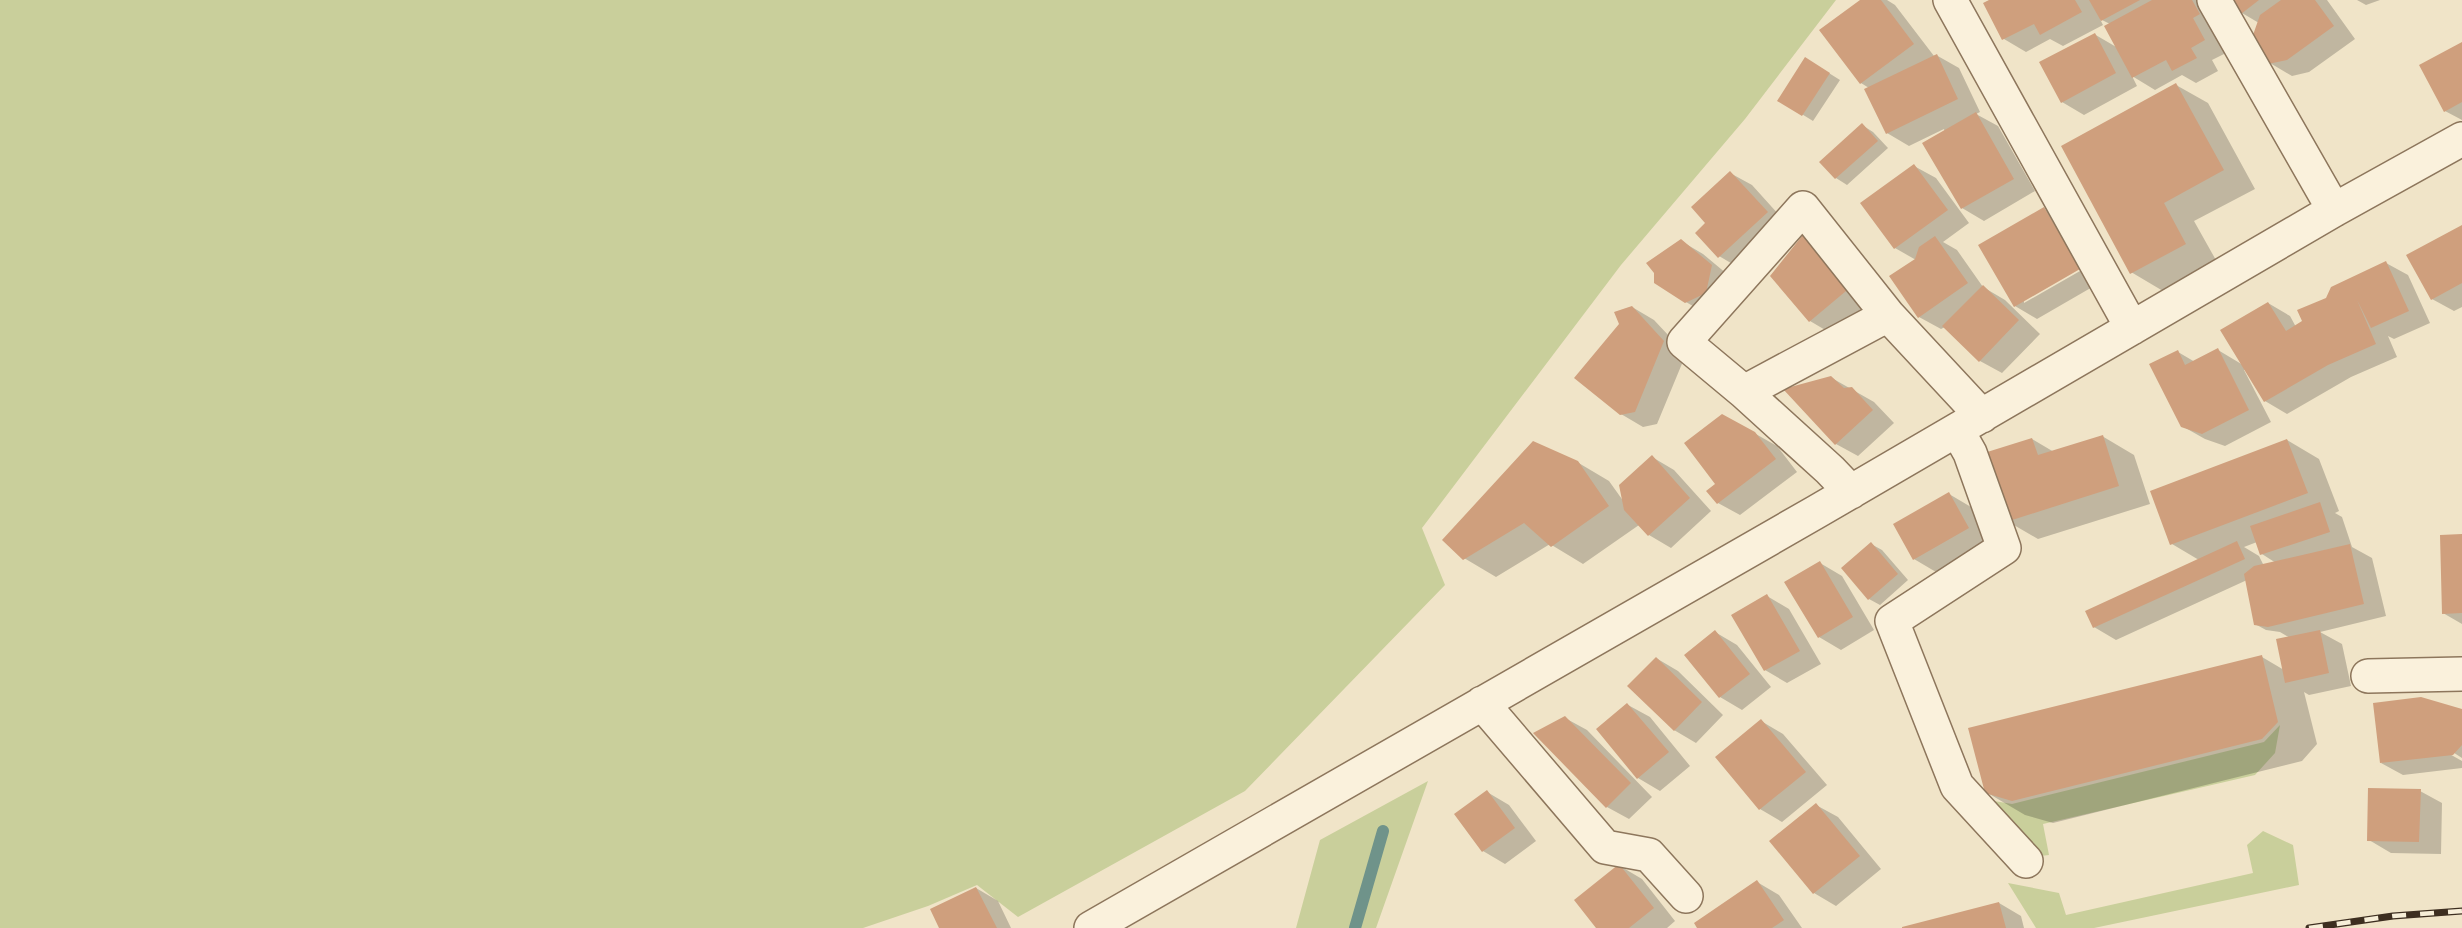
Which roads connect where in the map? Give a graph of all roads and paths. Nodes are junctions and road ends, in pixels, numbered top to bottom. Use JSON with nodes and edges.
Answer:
{"nodes":[{"id":1,"x":1950,"y":0,"type":"edge"},
{"id":2,"x":2214,"y":0,"type":"edge"},
{"id":3,"x":2462,"y":140,"type":"edge"},
{"id":4,"x":2334,"y":210,"type":"junction"},
{"id":5,"x":1888,"y":315,"type":"junction"},
{"id":6,"x":2132,"y":328,"type":"junction"},
{"id":7,"x":1744,"y":392,"type":"junction"},
{"id":8,"x":1969,"y":423,"type":"junction"},
{"id":9,"x":1851,"y":492,"type":"junction"},
{"id":10,"x":2462,"y":674,"type":"edge"},
{"id":11,"x":2368,"y":676,"type":"dead end"},
{"id":12,"x":1482,"y":703,"type":"junction"},
{"id":13,"x":2026,"y":861,"type":"dead end"},
{"id":14,"x":1686,"y":896,"type":"dead end"},
{"id":15,"x":1091,"y":928,"type":"edge"}],
"edges":[{"from":1,"to":6,"type":"street"},
{"from":2,"to":4,"type":"street"},
{"from":3,"to":4,"type":"street"},
{"from":4,"to":6,"type":"street"},
{"from":5,"to":7,"type":"street"},
{"from":5,"to":7,"type":"street"},
{"from":5,"to":8,"type":"street"},
{"from":6,"to":8,"type":"street"},
{"from":7,"to":9,"type":"street"},
{"from":8,"to":9,"type":"street"},
{"from":8,"to":13,"type":"street"},
{"from":9,"to":12,"type":"street"},
{"from":10,"to":11,"type":"street"},
{"from":12,"to":14,"type":"street"},
{"from":12,"to":15,"type":"street"}]}
